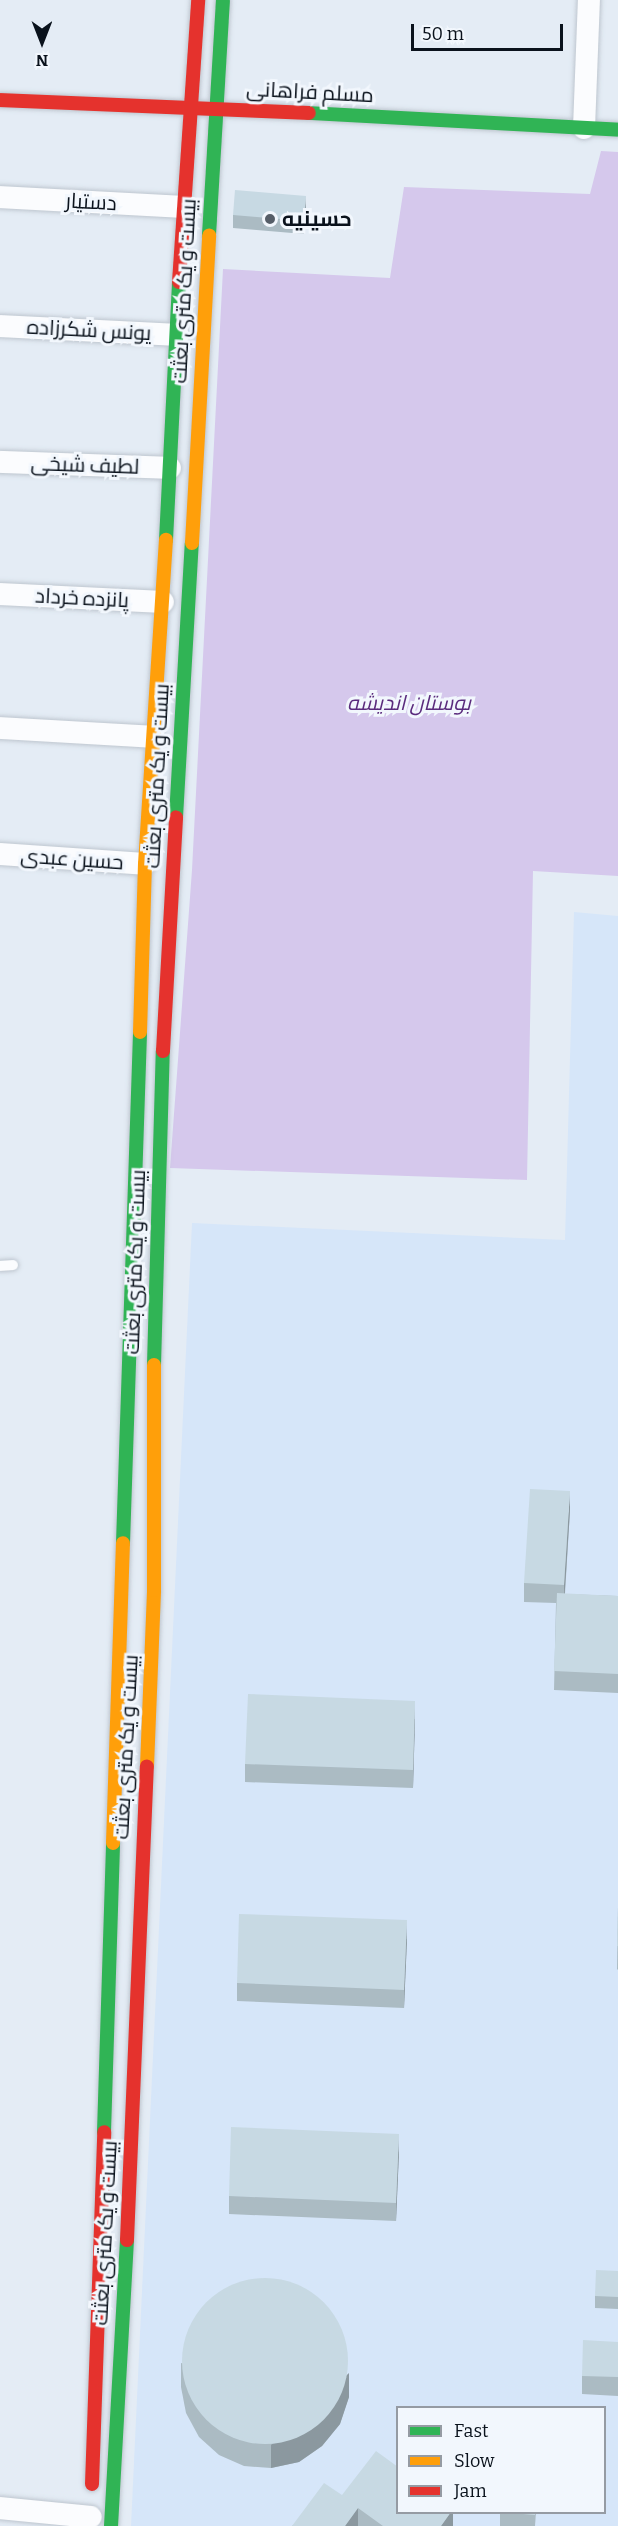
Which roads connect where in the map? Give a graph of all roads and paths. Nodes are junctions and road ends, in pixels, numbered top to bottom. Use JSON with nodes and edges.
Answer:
{"nodes":[{"id":1,"x":198,"y":0,"type":"edge"},
{"id":2,"x":222,"y":0,"type":"edge"},
{"id":3,"x":589,"y":0,"type":"edge"},
{"id":4,"x":0,"y":100,"type":"edge"},
{"id":5,"x":189,"y":107,"type":"junction"},
{"id":6,"x":216,"y":108,"type":"junction"},
{"id":7,"x":584,"y":129,"type":"junction"},
{"id":8,"x":618,"y":130,"type":"edge"},
{"id":9,"x":0,"y":197,"type":"edge"},
{"id":10,"x":183,"y":207,"type":"junction"},
{"id":11,"x":0,"y":326,"type":"edge"},
{"id":12,"x":178,"y":335,"type":"junction"},
{"id":13,"x":0,"y":462,"type":"edge"},
{"id":14,"x":170,"y":468,"type":"junction"},
{"id":15,"x":0,"y":594,"type":"edge"},
{"id":16,"x":163,"y":603,"type":"junction"},
{"id":17,"x":0,"y":728,"type":"edge"},
{"id":18,"x":154,"y":737,"type":"junction"},
{"id":19,"x":0,"y":854,"type":"edge"},
{"id":20,"x":145,"y":864,"type":"junction"},
{"id":21,"x":0,"y":1266,"type":"edge"},
{"id":22,"x":13,"y":1266,"type":"dead end"},
{"id":23,"x":0,"y":2508,"type":"edge"},
{"id":24,"x":95,"y":2513,"type":"edge"}],
"edges":[{"from":1,"to":5,"type":"street","name":"بیست و یک متری بعثت"},
{"from":2,"to":6,"type":"street","name":"بیست و یک متری بعثت"},
{"from":3,"to":7,"type":"street"},
{"from":4,"to":5,"type":"street","name":"مسلم فراهانی"},
{"from":5,"to":6,"type":"street","name":"مسلم فراهانی"},
{"from":5,"to":10,"type":"street","name":"بیست و یک متری بعثت"},
{"from":6,"to":7,"type":"street","name":"مسلم فراهانی"},
{"from":6,"to":24,"type":"street","name":"بیست و یک متری بعثت"},
{"from":7,"to":8,"type":"street","name":"مسلم فراهانی"},
{"from":9,"to":10,"type":"street","name":"دستیار"},
{"from":10,"to":12,"type":"street","name":"بیست و یک متری بعثت"},
{"from":11,"to":12,"type":"street","name":"یونس شکرزاده"},
{"from":12,"to":14,"type":"street","name":"بیست و یک متری بعثت"},
{"from":13,"to":14,"type":"street","name":"لطیف شیخی"},
{"from":14,"to":16,"type":"street","name":"بیست و یک متری بعثت"},
{"from":15,"to":16,"type":"street","name":"پانزده خرداد"},
{"from":16,"to":18,"type":"street","name":"بیست و یک متری بعثت"},
{"from":17,"to":18,"type":"street"},
{"from":18,"to":20,"type":"street","name":"بیست و یک متری بعثت"},
{"from":19,"to":20,"type":"street","name":"حسین عبدی"},
{"from":20,"to":24,"type":"street","name":"بیست و یک متری بعثت"},
{"from":21,"to":22,"type":"lane"},
{"from":23,"to":24,"type":"street"}]}
